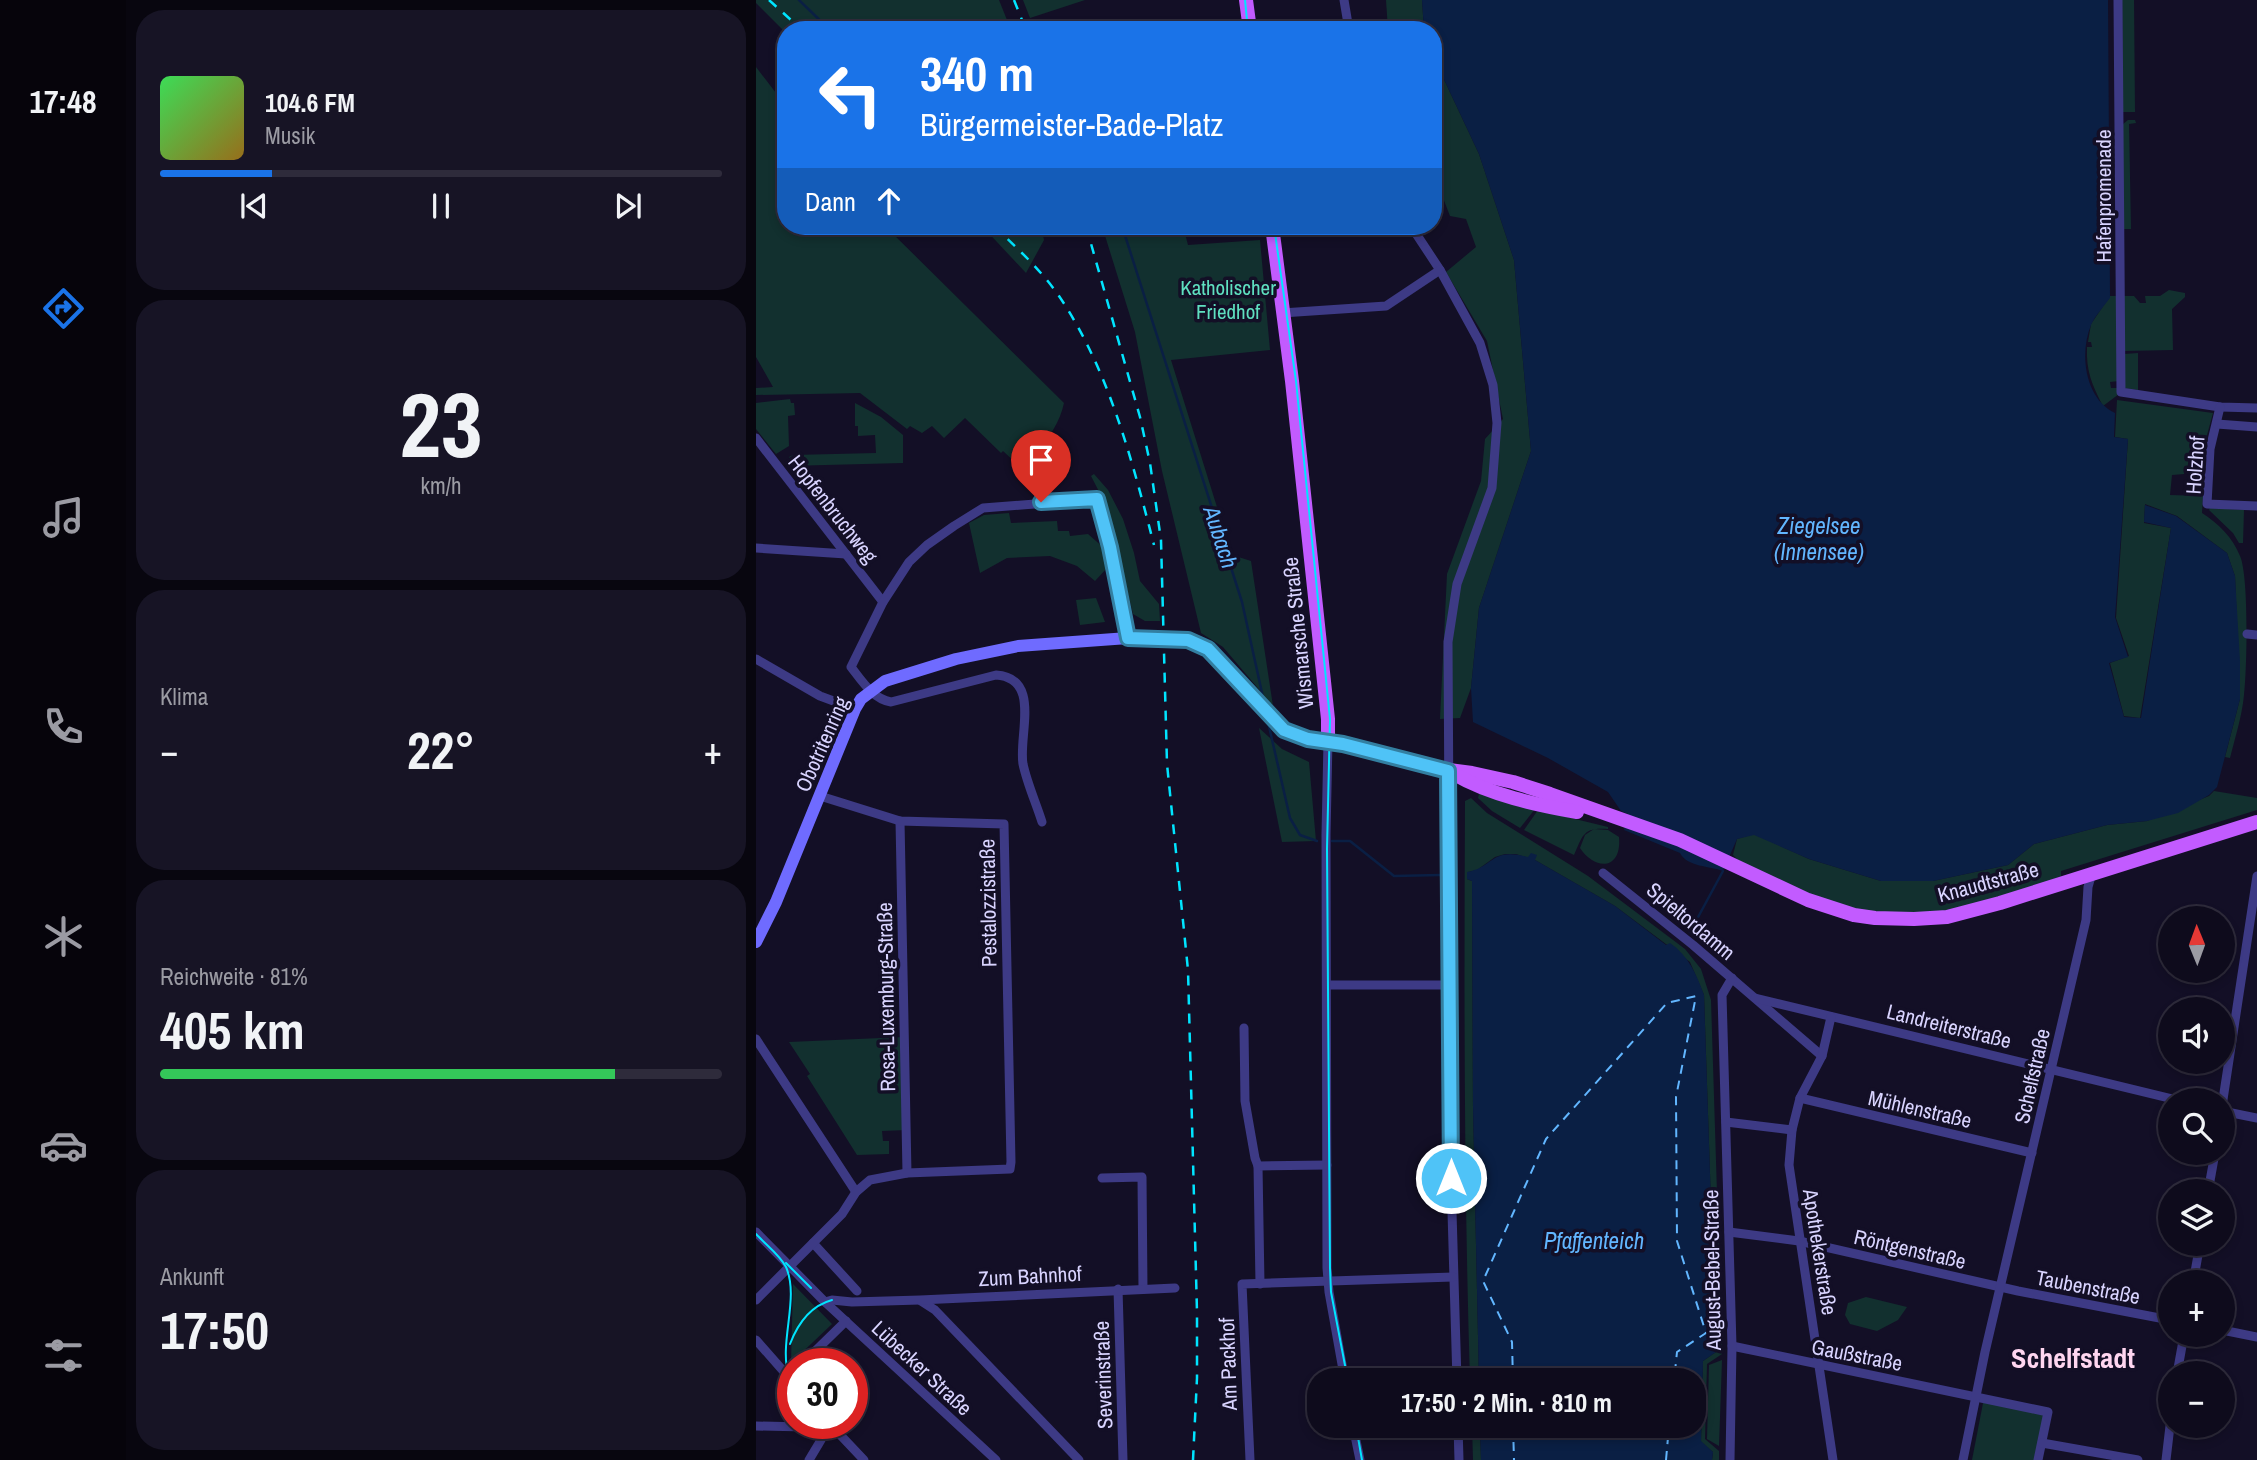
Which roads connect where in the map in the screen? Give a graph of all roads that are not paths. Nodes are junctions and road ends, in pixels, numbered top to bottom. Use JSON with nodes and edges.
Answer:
{"nodes":[{"id":1,"x":1246,"y":0,"type":"edge"},
{"id":2,"x":1344,"y":0,"type":"edge"},
{"id":3,"x":2119,"y":0,"type":"edge"},
{"id":4,"x":1249,"y":21,"type":"edge"},
{"id":5,"x":1348,"y":21,"type":"edge"},
{"id":6,"x":1273,"y":235,"type":"edge"},
{"id":7,"x":1417,"y":235,"type":"edge"},
{"id":8,"x":1440,"y":270,"type":"junction"},
{"id":9,"x":1282,"y":313,"type":"junction"},
{"id":10,"x":2220,"y":407,"type":"junction"},
{"id":11,"x":2257,"y":408,"type":"edge"},
{"id":12,"x":2217,"y":424,"type":"junction"},
{"id":13,"x":2257,"y":427,"type":"edge"},
{"id":14,"x":756,"y":438,"type":"edge"},
{"id":15,"x":2257,"y":506,"type":"edge"},
{"id":16,"x":756,"y":548,"type":"edge"},
{"id":17,"x":846,"y":554,"type":"junction"},
{"id":18,"x":883,"y":601,"type":"junction"},
{"id":19,"x":1128,"y":638,"type":"junction"},
{"id":20,"x":756,"y":659,"type":"edge"},
{"id":21,"x":871,"y":691,"type":"junction"},
{"id":22,"x":855,"y":709,"type":"junction"},
{"id":23,"x":1328,"y":741,"type":"junction"},
{"id":24,"x":1448,"y":771,"type":"junction"},
{"id":25,"x":820,"y":796,"type":"junction"},
{"id":26,"x":901,"y":821,"type":"junction"},
{"id":27,"x":1042,"y":822,"type":"dead end"},
{"id":28,"x":2257,"y":822,"type":"edge"},
{"id":29,"x":1603,"y":873,"type":"dead end"},
{"id":30,"x":2092,"y":873,"type":"junction"},
{"id":31,"x":2257,"y":876,"type":"edge"},
{"id":32,"x":756,"y":942,"type":"edge"},
{"id":33,"x":1732,"y":978,"type":"junction"},
{"id":34,"x":1327,"y":985,"type":"junction"},
{"id":35,"x":1450,"y":985,"type":"junction"},
{"id":36,"x":1755,"y":998,"type":"junction"},
{"id":37,"x":1831,"y":1017,"type":"junction"},
{"id":38,"x":1244,"y":1028,"type":"dead end"},
{"id":39,"x":756,"y":1039,"type":"edge"},
{"id":40,"x":1822,"y":1056,"type":"junction"},
{"id":41,"x":2051,"y":1069,"type":"junction"},
{"id":42,"x":2225,"y":1088,"type":"edge"},
{"id":43,"x":2158,"y":1096,"type":"edge"},
{"id":44,"x":1800,"y":1098,"type":"junction"},
{"id":45,"x":2235,"y":1112,"type":"edge"},
{"id":46,"x":2257,"y":1118,"type":"edge"},
{"id":47,"x":1726,"y":1122,"type":"junction"},
{"id":48,"x":1792,"y":1130,"type":"junction"},
{"id":49,"x":2032,"y":1153,"type":"junction"},
{"id":50,"x":1327,"y":1165,"type":"junction"},
{"id":51,"x":1258,"y":1166,"type":"junction"},
{"id":52,"x":908,"y":1173,"type":"junction"},
{"id":53,"x":1102,"y":1178,"type":"dead end"},
{"id":54,"x":856,"y":1192,"type":"junction"},
{"id":55,"x":756,"y":1232,"type":"edge"},
{"id":56,"x":1729,"y":1232,"type":"junction"},
{"id":57,"x":1800,"y":1241,"type":"junction"},
{"id":58,"x":813,"y":1243,"type":"junction"},
{"id":59,"x":789,"y":1267,"type":"junction"},
{"id":60,"x":1453,"y":1278,"type":"junction"},
{"id":61,"x":1328,"y":1282,"type":"junction"},
{"id":62,"x":1260,"y":1284,"type":"junction"},
{"id":63,"x":2000,"y":1287,"type":"junction"},
{"id":64,"x":1175,"y":1288,"type":"dead end"},
{"id":65,"x":1118,"y":1289,"type":"junction"},
{"id":66,"x":1143,"y":1289,"type":"junction"},
{"id":67,"x":857,"y":1291,"type":"dead end"},
{"id":68,"x":756,"y":1300,"type":"edge"},
{"id":69,"x":919,"y":1300,"type":"junction"},
{"id":70,"x":825,"y":1302,"type":"junction"},
{"id":71,"x":2158,"y":1318,"type":"edge"},
{"id":72,"x":846,"y":1321,"type":"junction"},
{"id":73,"x":2235,"y":1333,"type":"edge"},
{"id":74,"x":2257,"y":1337,"type":"edge"},
{"id":75,"x":756,"y":1340,"type":"edge"},
{"id":76,"x":1732,"y":1346,"type":"junction"},
{"id":77,"x":818,"y":1348,"type":"edge"},
{"id":78,"x":777,"y":1362,"type":"edge"},
{"id":79,"x":1819,"y":1365,"type":"junction"},
{"id":80,"x":1343,"y":1368,"type":"edge"},
{"id":81,"x":1456,"y":1368,"type":"edge"},
{"id":82,"x":1976,"y":1396,"type":"junction"},
{"id":83,"x":756,"y":1426,"type":"edge"},
{"id":84,"x":1355,"y":1438,"type":"edge"},
{"id":85,"x":1458,"y":1438,"type":"edge"},
{"id":86,"x":2169,"y":1438,"type":"edge"},
{"id":87,"x":845,"y":1439,"type":"edge"},
{"id":88,"x":2042,"y":1443,"type":"junction"},
{"id":89,"x":809,"y":1460,"type":"edge"},
{"id":90,"x":864,"y":1460,"type":"edge"},
{"id":91,"x":996,"y":1460,"type":"edge"},
{"id":92,"x":1079,"y":1460,"type":"edge"},
{"id":93,"x":1123,"y":1460,"type":"edge"},
{"id":94,"x":1250,"y":1460,"type":"edge"},
{"id":95,"x":1360,"y":1460,"type":"edge"},
{"id":96,"x":1459,"y":1460,"type":"edge"},
{"id":97,"x":1730,"y":1460,"type":"edge"},
{"id":98,"x":1833,"y":1460,"type":"edge"},
{"id":99,"x":1963,"y":1460,"type":"edge"},
{"id":100,"x":2038,"y":1460,"type":"edge"},
{"id":101,"x":2138,"y":1460,"type":"edge"},
{"id":102,"x":2166,"y":1460,"type":"edge"}],
"edges":[{"from":1,"to":4,"type":"main road"},
{"from":2,"to":5,"type":"street"},
{"from":3,"to":10,"type":"street","name":"Hafenpromenade"},
{"from":6,"to":9,"type":"main road","name":"Wismarsche Straße"},
{"from":7,"to":8,"type":"street"},
{"from":8,"to":9,"type":"street"},
{"from":8,"to":24,"type":"street"},
{"from":9,"to":23,"type":"main road","name":"Wismarsche Straße"},
{"from":10,"to":11,"type":"street"},
{"from":10,"to":12,"type":"street","name":"Holzhof"},
{"from":12,"to":13,"type":"street","name":"Holzhof"},
{"from":12,"to":15,"type":"street","name":"Holzhof"},
{"from":14,"to":17,"type":"street","name":"Hopfenbruchweg"},
{"from":16,"to":17,"type":"street"},
{"from":17,"to":18,"type":"street","name":"Hopfenbruchweg"},
{"from":18,"to":19,"type":"street"},
{"from":18,"to":21,"type":"street"},
{"from":19,"to":21,"type":"street","name":"Obotritenring"},
{"from":19,"to":23,"type":"street","name":"Obotritenring"},
{"from":20,"to":22,"type":"street"},
{"from":21,"to":22,"type":"street","name":"Obotritenring"},
{"from":21,"to":27,"type":"street"},
{"from":22,"to":25,"type":"street","name":"Obotritenring"},
{"from":23,"to":24,"type":"main road","name":"Knaudtstraße"},
{"from":23,"to":34,"type":"street","name":"Wismarsche Straße"},
{"from":24,"to":30,"type":"main road","name":"Knaudtstraße"},
{"from":24,"to":35,"type":"street"},
{"from":25,"to":26,"type":"street","name":"Pestalozzistraße"},
{"from":25,"to":32,"type":"street","name":"Obotritenring"},
{"from":26,"to":52,"type":"street","name":"Rosa-Luxemburg-Straße"},
{"from":26,"to":52,"type":"street","name":"Pestalozzistraße"},
{"from":28,"to":30,"type":"main road","name":"Knaudtstraße"},
{"from":29,"to":33,"type":"street","name":"Spieltordamm"},
{"from":30,"to":41,"type":"street","name":"Schelfstraße"},
{"from":31,"to":42,"type":"street"},
{"from":33,"to":36,"type":"street","name":"Spieltordamm"},
{"from":33,"to":47,"type":"street","name":"August-Bebel-Straße"},
{"from":34,"to":35,"type":"street"},
{"from":34,"to":50,"type":"street","name":"Wismarsche Straße"},
{"from":35,"to":60,"type":"street"},
{"from":36,"to":37,"type":"street","name":"Landreiterstraße"},
{"from":36,"to":40,"type":"street","name":"Spieltordamm"},
{"from":37,"to":40,"type":"street","name":"Apothekerstraße"},
{"from":37,"to":41,"type":"street","name":"Landreiterstraße"},
{"from":38,"to":51,"type":"street"},
{"from":39,"to":54,"type":"street"},
{"from":40,"to":44,"type":"street","name":"Apothekerstraße"},
{"from":41,"to":43,"type":"street","name":"Landreiterstraße"},
{"from":41,"to":49,"type":"street","name":"Schelfstraße"},
{"from":44,"to":48,"type":"street","name":"Apothekerstraße"},
{"from":44,"to":49,"type":"street","name":"Mühlenstraße"},
{"from":45,"to":46,"type":"street"},
{"from":47,"to":48,"type":"street"},
{"from":47,"to":56,"type":"street","name":"August-Bebel-Straße"},
{"from":48,"to":57,"type":"street","name":"Apothekerstraße"},
{"from":49,"to":63,"type":"street","name":"Schelfstraße"},
{"from":50,"to":51,"type":"street"},
{"from":50,"to":61,"type":"street","name":"Wismarsche Straße"},
{"from":51,"to":62,"type":"street"},
{"from":52,"to":54,"type":"street"},
{"from":53,"to":66,"type":"street"},
{"from":54,"to":58,"type":"street"},
{"from":55,"to":59,"type":"street","name":"Lübecker Straße"},
{"from":56,"to":57,"type":"street","name":"Röntgenstraße"},
{"from":56,"to":76,"type":"street","name":"August-Bebel-Straße"},
{"from":57,"to":63,"type":"street","name":"Röntgenstraße"},
{"from":57,"to":79,"type":"street","name":"Apothekerstraße"},
{"from":58,"to":59,"type":"street"},
{"from":58,"to":67,"type":"street"},
{"from":59,"to":68,"type":"street"},
{"from":59,"to":70,"type":"street","name":"Lübecker Straße"},
{"from":60,"to":61,"type":"street"},
{"from":60,"to":81,"type":"street"},
{"from":61,"to":62,"type":"street"},
{"from":61,"to":80,"type":"street"},
{"from":62,"to":94,"type":"street","name":"Am Packhof"},
{"from":63,"to":71,"type":"street","name":"Taubenstraße"},
{"from":63,"to":82,"type":"street","name":"Schelfstraße"},
{"from":64,"to":66,"type":"street","name":"Zum Bahnhof"},
{"from":65,"to":66,"type":"street","name":"Zum Bahnhof"},
{"from":65,"to":69,"type":"street","name":"Zum Bahnhof"},
{"from":65,"to":93,"type":"street","name":"Severinstraße"},
{"from":69,"to":70,"type":"street","name":"Zum Bahnhof"},
{"from":69,"to":92,"type":"street"},
{"from":70,"to":72,"type":"street","name":"Lübecker Straße"},
{"from":72,"to":77,"type":"street"},
{"from":72,"to":91,"type":"street","name":"Lübecker Straße"},
{"from":73,"to":74,"type":"street"},
{"from":75,"to":78,"type":"street"},
{"from":76,"to":79,"type":"street","name":"Gaußstraße"},
{"from":76,"to":97,"type":"street","name":"August-Bebel-Straße"},
{"from":79,"to":82,"type":"street","name":"Gaußstraße"},
{"from":79,"to":98,"type":"street","name":"Apothekerstraße"},
{"from":82,"to":88,"type":"street","name":"Gaußstraße"},
{"from":82,"to":99,"type":"street","name":"Schelfstraße"},
{"from":83,"to":89,"type":"street"},
{"from":84,"to":95,"type":"street"},
{"from":85,"to":96,"type":"street"},
{"from":86,"to":102,"type":"street"},
{"from":87,"to":90,"type":"street"},
{"from":88,"to":100,"type":"street"},
{"from":88,"to":101,"type":"street"}]}
